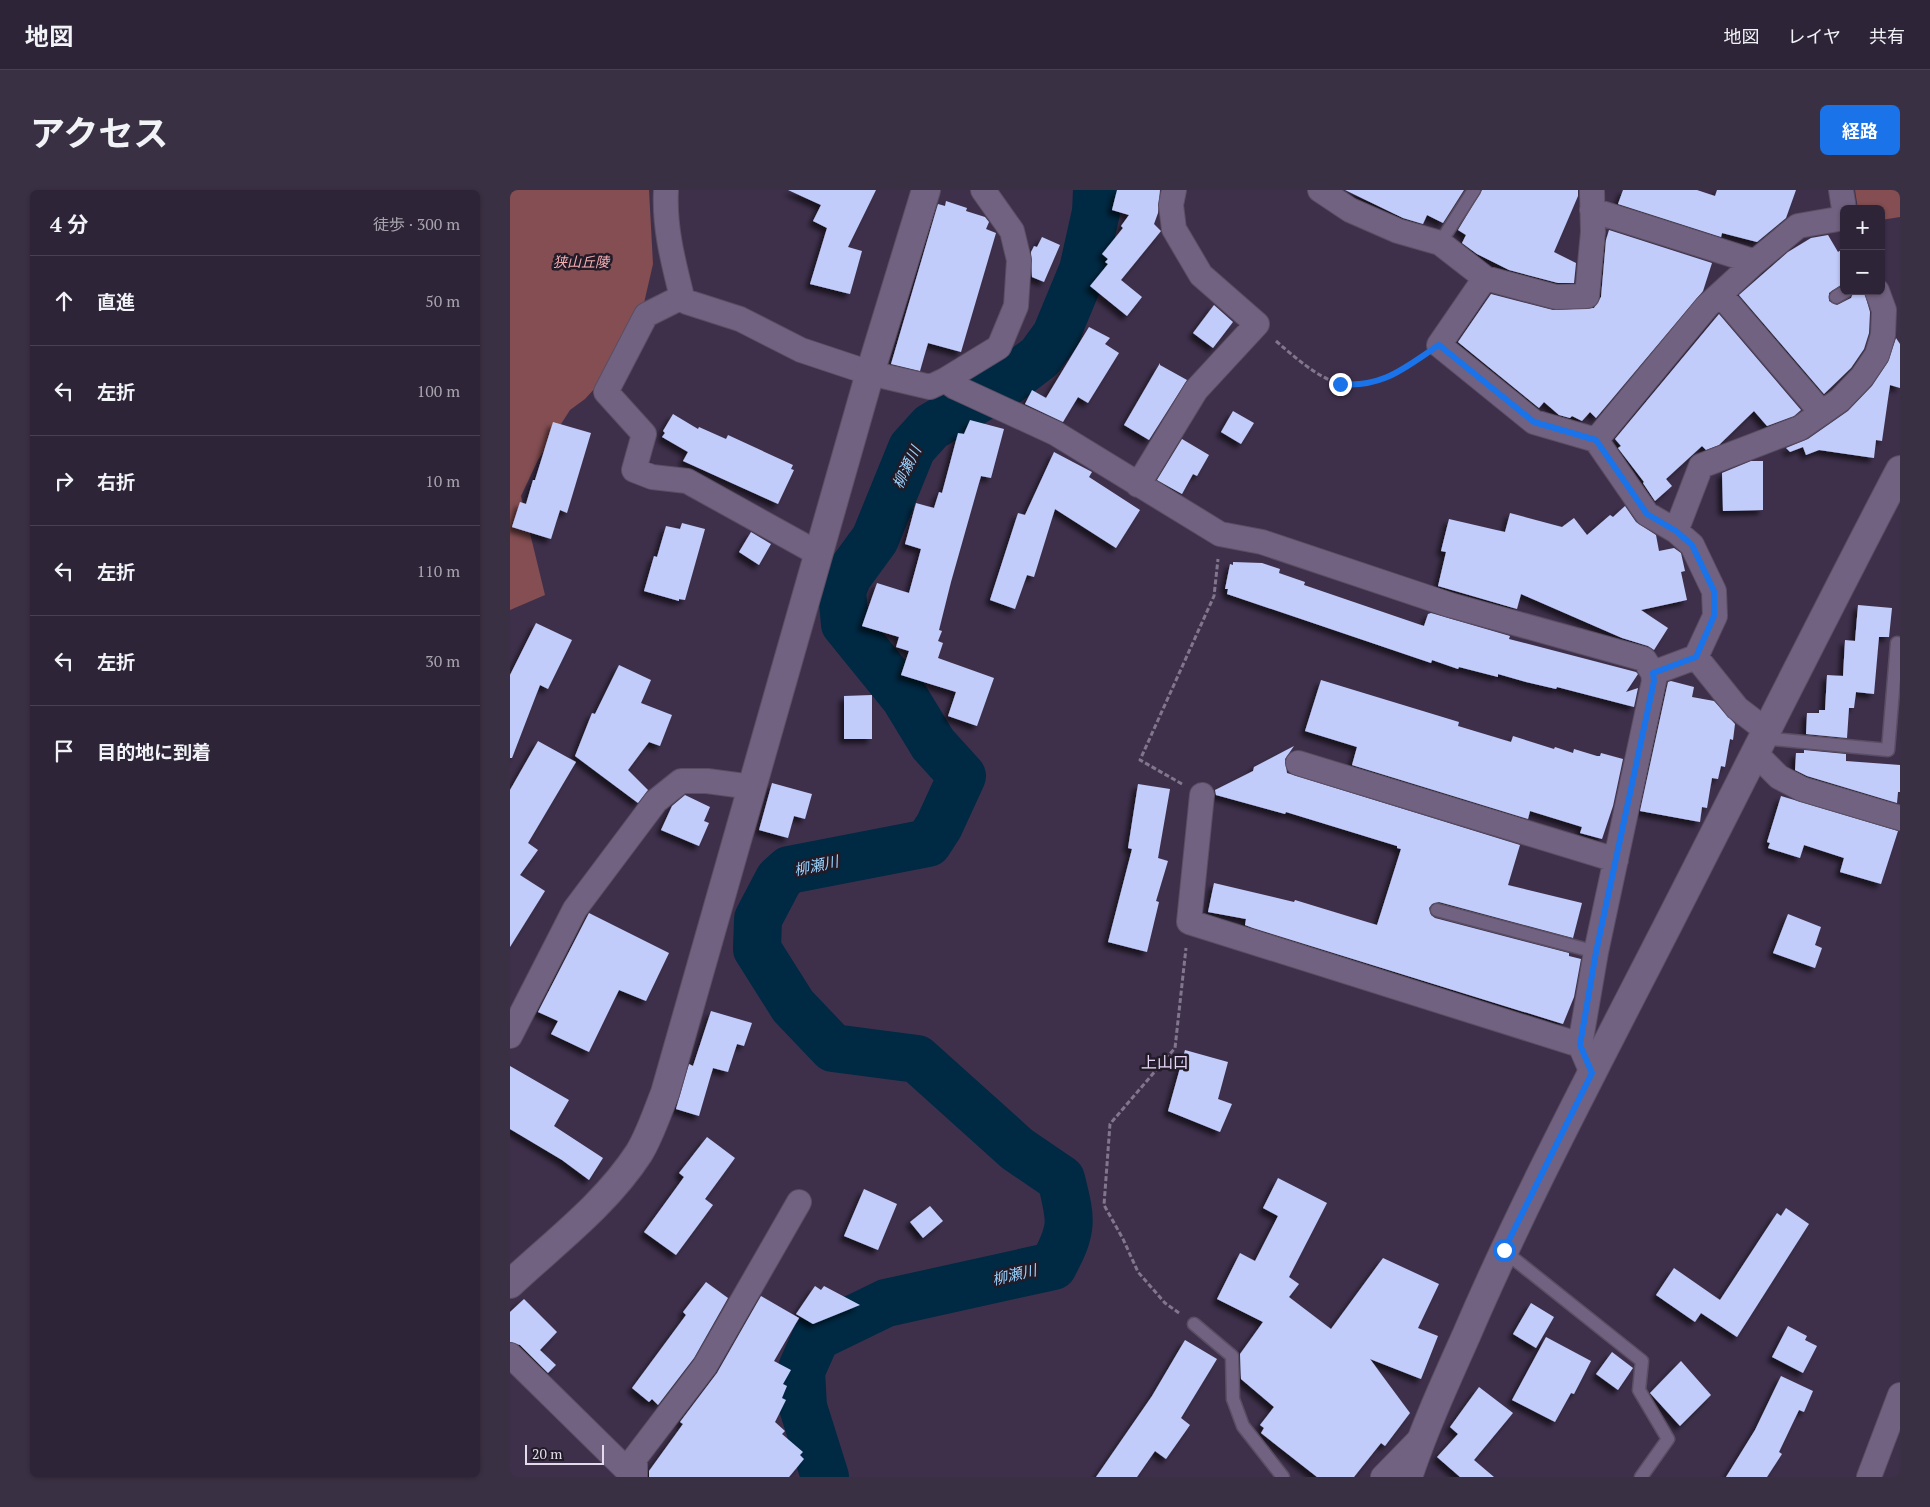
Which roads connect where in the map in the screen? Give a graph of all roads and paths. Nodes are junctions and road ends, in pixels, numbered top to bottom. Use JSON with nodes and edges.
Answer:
{"nodes":[{"id":1,"x":666,"y":190,"type":"edge"},
{"id":2,"x":926,"y":190,"type":"edge"},
{"id":3,"x":984,"y":190,"type":"edge"},
{"id":4,"x":1174,"y":190,"type":"edge"},
{"id":5,"x":1474,"y":190,"type":"edge"},
{"id":6,"x":1841,"y":190,"type":"edge"},
{"id":7,"x":1326,"y":192,"type":"edge"},
{"id":8,"x":1592,"y":200,"type":"edge"},
{"id":9,"x":1843,"y":205,"type":"edge"},
{"id":10,"x":1840,"y":219,"type":"edge"},
{"id":11,"x":1440,"y":243,"type":"junction"},
{"id":12,"x":1755,"y":262,"type":"junction"},
{"id":13,"x":1485,"y":278,"type":"junction"},
{"id":14,"x":1720,"y":294,"type":"junction"},
{"id":15,"x":1878,"y":295,"type":"edge"},
{"id":16,"x":682,"y":297,"type":"junction"},
{"id":17,"x":1257,"y":324,"type":"junction"},
{"id":18,"x":1439,"y":345,"type":"junction"},
{"id":19,"x":870,"y":373,"type":"junction"},
{"id":20,"x":950,"y":384,"type":"junction"},
{"id":21,"x":1822,"y":413,"type":"junction"},
{"id":22,"x":1596,"y":440,"type":"junction"},
{"id":23,"x":1900,"y":470,"type":"edge"},
{"id":24,"x":1138,"y":485,"type":"junction"},
{"id":25,"x":1676,"y":531,"type":"junction"},
{"id":26,"x":1220,"y":534,"type":"junction"},
{"id":27,"x":819,"y":554,"type":"junction"},
{"id":28,"x":1897,"y":643,"type":"dead end"},
{"id":29,"x":1696,"y":657,"type":"junction"},
{"id":30,"x":1653,"y":673,"type":"junction"},
{"id":31,"x":1762,"y":741,"type":"junction"},
{"id":32,"x":1298,"y":763,"type":"dead end"},
{"id":33,"x":752,"y":787,"type":"junction"},
{"id":34,"x":1202,"y":795,"type":"joint"},
{"id":35,"x":1900,"y":818,"type":"edge"},
{"id":36,"x":1616,"y":860,"type":"junction"},
{"id":37,"x":1437,"y":910,"type":"dead end"},
{"id":38,"x":1189,"y":922,"type":"junction"},
{"id":39,"x":1596,"y":952,"type":"junction"},
{"id":40,"x":510,"y":1036,"type":"edge"},
{"id":41,"x":1580,"y":1045,"type":"junction"},
{"id":42,"x":1592,"y":1073,"type":"junction"},
{"id":43,"x":799,"y":1202,"type":"dead end"},
{"id":44,"x":1504,"y":1250,"type":"junction"},
{"id":45,"x":510,"y":1284,"type":"edge"},
{"id":46,"x":1194,"y":1324,"type":"joint"},
{"id":47,"x":510,"y":1355,"type":"edge"},
{"id":48,"x":1900,"y":1395,"type":"edge"},
{"id":49,"x":1422,"y":1437,"type":"junction"},
{"id":50,"x":635,"y":1477,"type":"edge"},
{"id":51,"x":1283,"y":1477,"type":"edge"},
{"id":52,"x":1383,"y":1477,"type":"edge"},
{"id":53,"x":1408,"y":1477,"type":"edge"},
{"id":54,"x":1641,"y":1477,"type":"edge"},
{"id":55,"x":1869,"y":1477,"type":"edge"}],
"edges":[{"from":1,"to":16,"type":"street"},
{"from":2,"to":19,"type":"street"},
{"from":3,"to":20,"type":"street"},
{"from":4,"to":17,"type":"street"},
{"from":5,"to":11,"type":"lane"},
{"from":6,"to":9,"type":"street"},
{"from":7,"to":11,"type":"street"},
{"from":8,"to":12,"type":"street"},
{"from":8,"to":13,"type":"street"},
{"from":10,"to":12,"type":"street"},
{"from":11,"to":13,"type":"street"},
{"from":12,"to":14,"type":"street"},
{"from":13,"to":18,"type":"street"},
{"from":14,"to":21,"type":"street"},
{"from":14,"to":22,"type":"street"},
{"from":15,"to":21,"type":"street"},
{"from":16,"to":19,"type":"street"},
{"from":16,"to":27,"type":"street"},
{"from":17,"to":18,"type":"path"},
{"from":17,"to":24,"type":"street"},
{"from":18,"to":22,"type":"street"},
{"from":19,"to":20,"type":"street"},
{"from":19,"to":27,"type":"street"},
{"from":20,"to":24,"type":"street"},
{"from":21,"to":25,"type":"street"},
{"from":22,"to":25,"type":"street"},
{"from":23,"to":31,"type":"street"},
{"from":24,"to":26,"type":"street"},
{"from":25,"to":29,"type":"street"},
{"from":26,"to":30,"type":"street"},
{"from":26,"to":34,"type":"path"},
{"from":27,"to":33,"type":"street"},
{"from":28,"to":31,"type":"lane"},
{"from":29,"to":30,"type":"street"},
{"from":29,"to":31,"type":"street"},
{"from":30,"to":36,"type":"street"},
{"from":31,"to":35,"type":"street"},
{"from":31,"to":42,"type":"street"},
{"from":32,"to":36,"type":"street"},
{"from":33,"to":40,"type":"street"},
{"from":33,"to":45,"type":"street"},
{"from":34,"to":38,"type":"street"},
{"from":36,"to":39,"type":"street"},
{"from":37,"to":39,"type":"lane"},
{"from":38,"to":41,"type":"street"},
{"from":38,"to":46,"type":"path"},
{"from":39,"to":41,"type":"street"},
{"from":41,"to":42,"type":"street"},
{"from":42,"to":44,"type":"street"},
{"from":43,"to":50,"type":"street"},
{"from":44,"to":49,"type":"street"},
{"from":44,"to":54,"type":"lane"},
{"from":46,"to":51,"type":"lane"},
{"from":47,"to":50,"type":"street"},
{"from":48,"to":55,"type":"street"},
{"from":49,"to":52,"type":"street"},
{"from":49,"to":53,"type":"street"}]}
